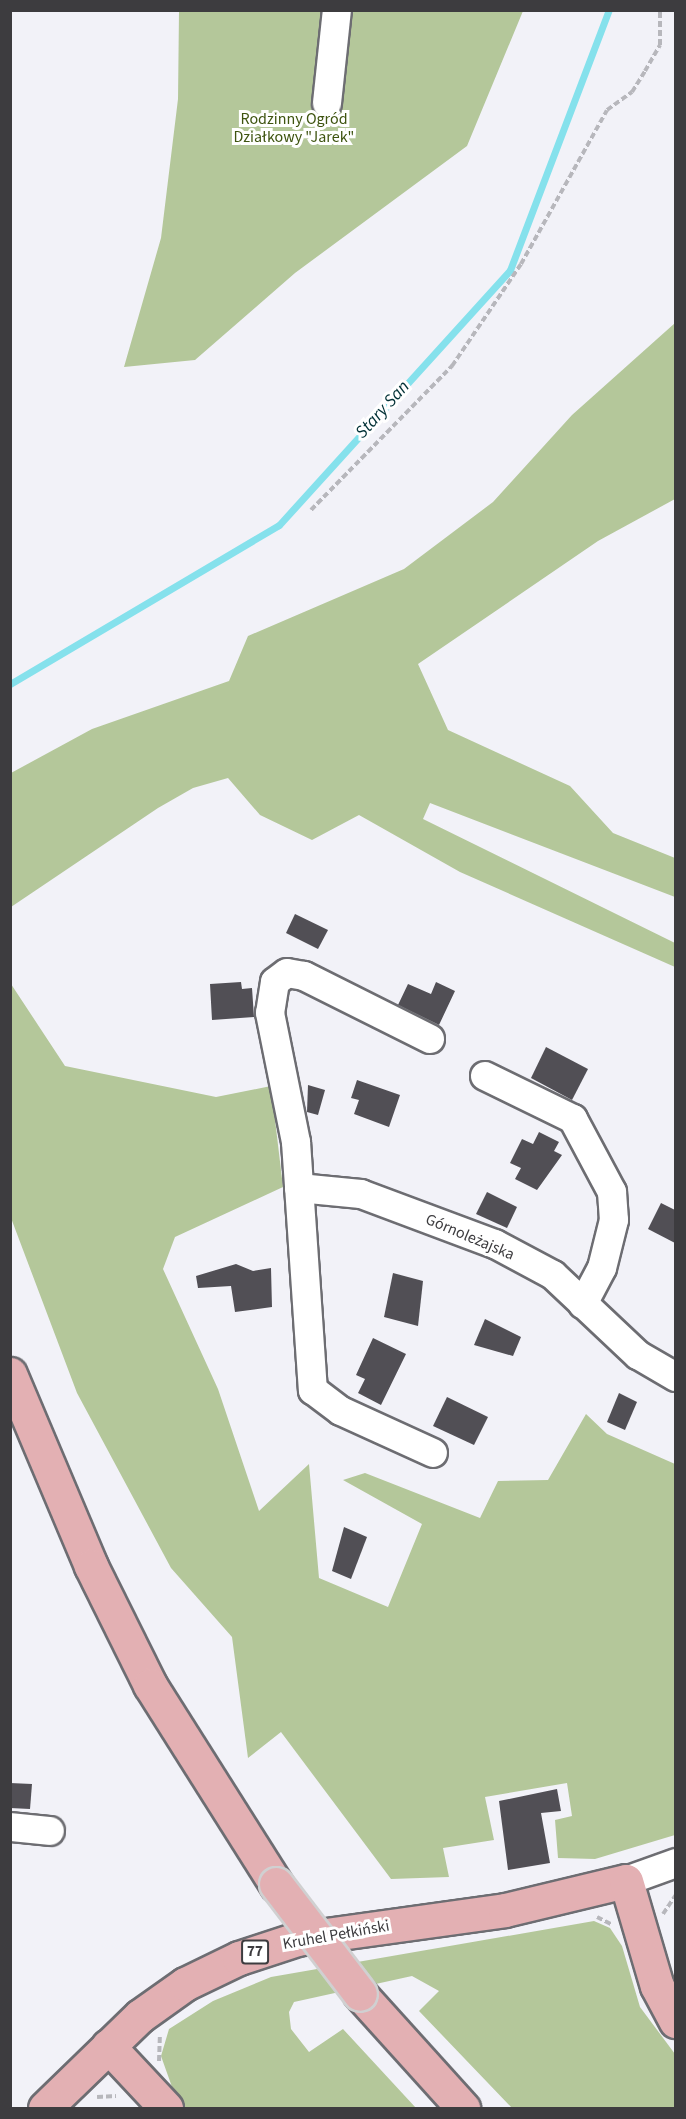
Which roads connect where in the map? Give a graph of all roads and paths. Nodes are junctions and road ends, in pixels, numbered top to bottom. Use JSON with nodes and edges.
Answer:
{"nodes":[{"id":1,"x":337,"y":10,"type":"edge"},
{"id":2,"x":660,"y":10,"type":"edge"},
{"id":3,"x":327,"y":103,"type":"dead end"},
{"id":4,"x":311,"y":510,"type":"dead end"},
{"id":5,"x":430,"y":1039,"type":"dead end"},
{"id":6,"x":485,"y":1076,"type":"dead end"},
{"id":7,"x":299,"y":1188,"type":"junction"},
{"id":8,"x":583,"y":1304,"type":"junction"},
{"id":9,"x":10,"y":1374,"type":"edge"},
{"id":10,"x":675,"y":1377,"type":"edge"},
{"id":11,"x":433,"y":1452,"type":"dead end"},
{"id":12,"x":10,"y":1827,"type":"edge"},
{"id":13,"x":50,"y":1831,"type":"dead end"},
{"id":14,"x":675,"y":1863,"type":"edge"},
{"id":15,"x":626,"y":1881,"type":"junction"},
{"id":16,"x":675,"y":1895,"type":"edge"},
{"id":17,"x":660,"y":1924,"type":"dead end"},
{"id":18,"x":675,"y":2021,"type":"edge"},
{"id":19,"x":108,"y":2046,"type":"junction"},
{"id":20,"x":69,"y":2085,"type":"junction"},
{"id":21,"x":122,"y":2097,"type":"dead end"},
{"id":22,"x":45,"y":2109,"type":"edge"},
{"id":23,"x":166,"y":2109,"type":"edge"},
{"id":24,"x":463,"y":2109,"type":"edge"}],
"edges":[{"from":1,"to":3,"type":"street"},
{"from":2,"to":4,"type":"path"},
{"from":5,"to":7,"type":"street"},
{"from":6,"to":8,"type":"street"},
{"from":7,"to":8,"type":"street","name":"Górnoleżajska"},
{"from":7,"to":11,"type":"street"},
{"from":8,"to":10,"type":"street","name":"Górnoleżajska"},
{"from":9,"to":24,"type":"main road","bridge":true},
{"from":12,"to":13,"type":"street"},
{"from":14,"to":15,"type":"street","name":"Kruhel Pełkiński"},
{"from":15,"to":18,"type":"main road"},
{"from":15,"to":19,"type":"main road","name":"Kruhel Pełkiński","number":"77"},
{"from":16,"to":17,"type":"path"},
{"from":19,"to":20,"type":"main road","name":"Kruhel Pełkiński","number":"77"},
{"from":19,"to":23,"type":"main road"},
{"from":20,"to":21,"type":"path"},
{"from":20,"to":22,"type":"main road","name":"Kruhel Pełkiński","number":"77"}]}
